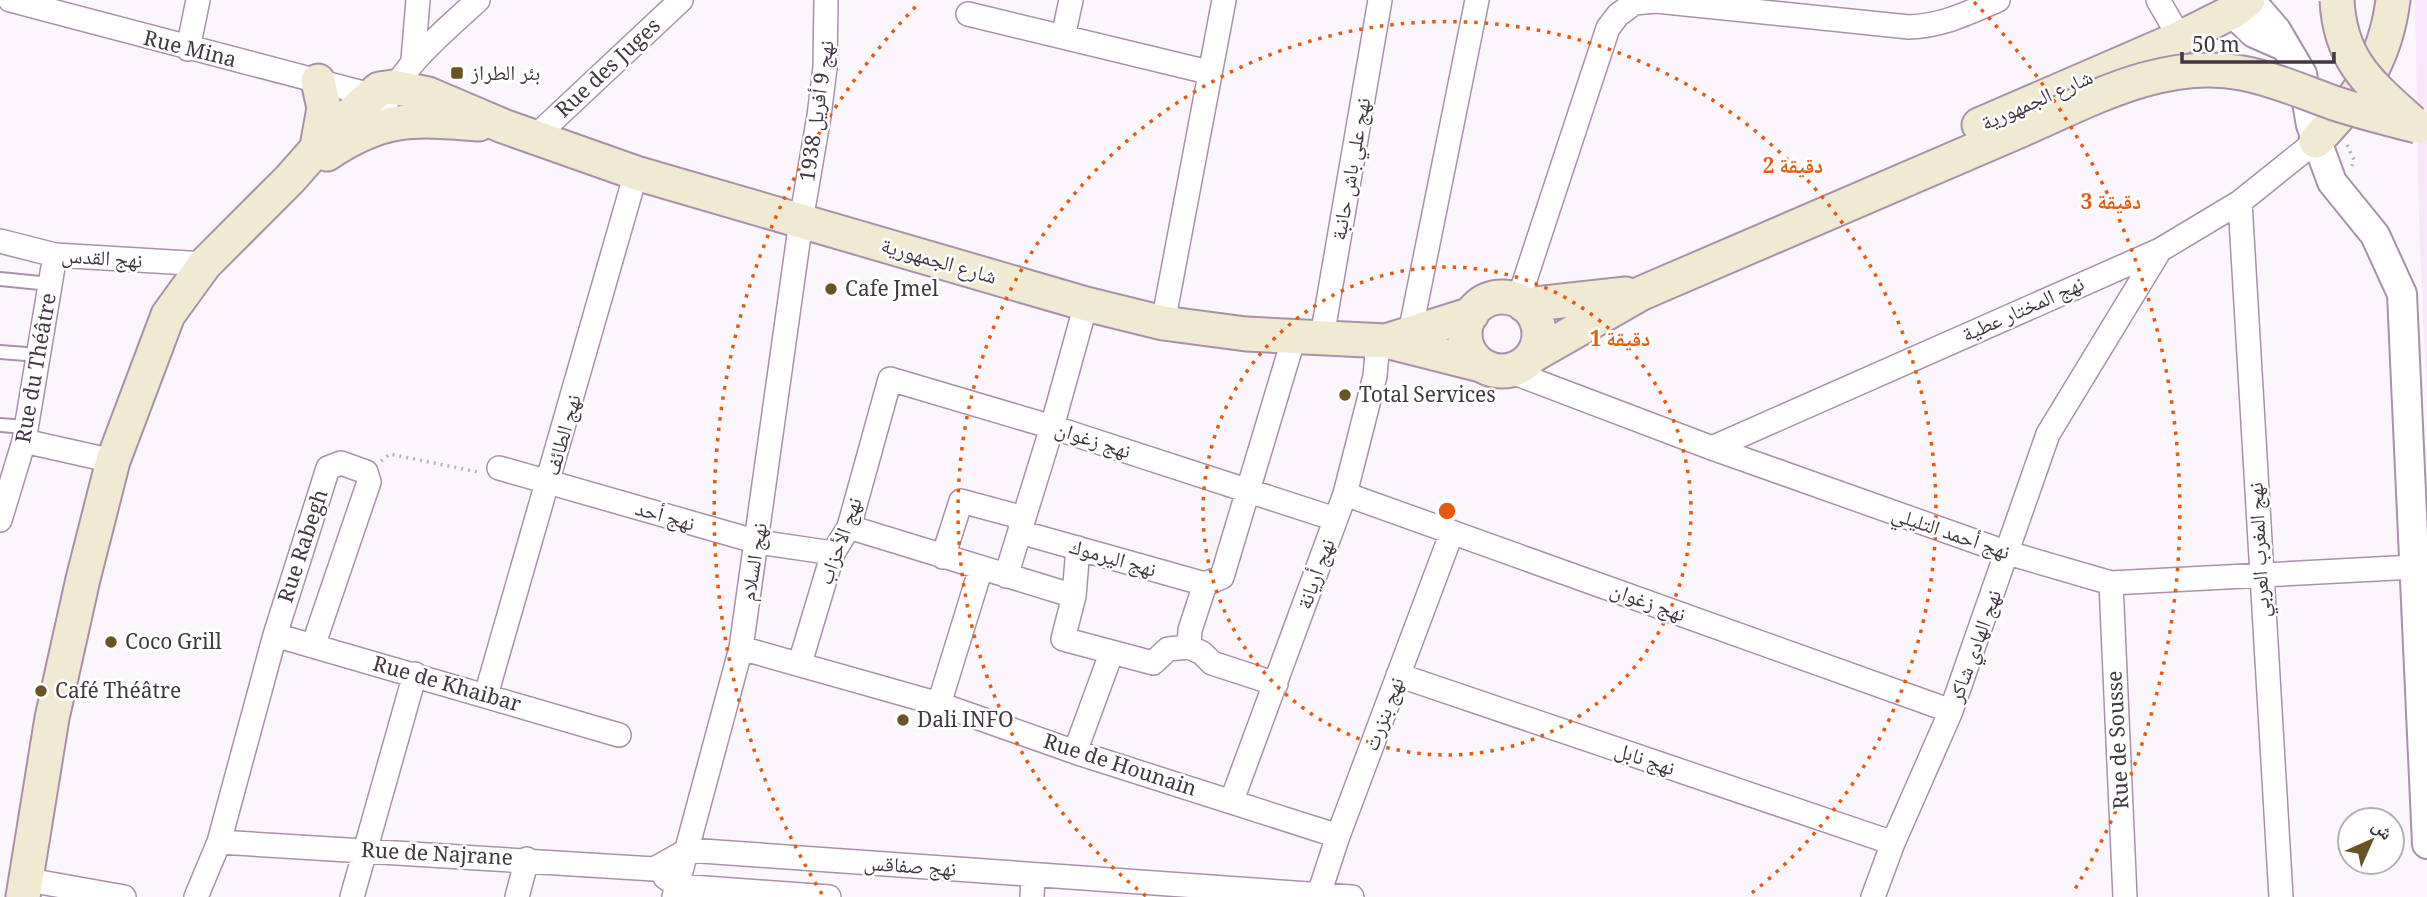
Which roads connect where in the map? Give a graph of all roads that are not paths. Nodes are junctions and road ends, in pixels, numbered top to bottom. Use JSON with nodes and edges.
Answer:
{"nodes":[{"id":1,"x":198,"y":0,"type":"edge"},
{"id":2,"x":418,"y":0,"type":"edge"},
{"id":3,"x":478,"y":0,"type":"edge"},
{"id":4,"x":681,"y":0,"type":"edge"},
{"id":5,"x":826,"y":0,"type":"edge"},
{"id":6,"x":1071,"y":0,"type":"edge"},
{"id":7,"x":1224,"y":0,"type":"edge"},
{"id":8,"x":1380,"y":0,"type":"edge"},
{"id":9,"x":1477,"y":0,"type":"edge"},
{"id":10,"x":1998,"y":0,"type":"edge"},
{"id":11,"x":2158,"y":0,"type":"edge"},
{"id":12,"x":2337,"y":0,"type":"edge"},
{"id":13,"x":2393,"y":0,"type":"edge"},
{"id":14,"x":20,"y":2,"type":"edge"},
{"id":15,"x":2243,"y":4,"type":"edge"},
{"id":16,"x":968,"y":14,"type":"dead end"},
{"id":17,"x":1063,"y":37,"type":"junction"},
{"id":18,"x":2180,"y":38,"type":"junction"},
{"id":19,"x":188,"y":49,"type":"junction"},
{"id":20,"x":413,"y":60,"type":"junction"},
{"id":21,"x":1209,"y":72,"type":"junction"},
{"id":22,"x":318,"y":81,"type":"junction"},
{"id":23,"x":380,"y":103,"type":"junction"},
{"id":24,"x":2422,"y":129,"type":"edge"},
{"id":25,"x":536,"y":136,"type":"junction"},
{"id":26,"x":2316,"y":141,"type":"junction"},
{"id":27,"x":317,"y":147,"type":"junction"},
{"id":28,"x":636,"y":173,"type":"junction"},
{"id":29,"x":290,"y":179,"type":"junction"},
{"id":30,"x":2240,"y":202,"type":"junction"},
{"id":31,"x":1832,"y":211,"type":"junction"},
{"id":32,"x":801,"y":221,"type":"junction"},
{"id":33,"x":0,"y":241,"type":"edge"},
{"id":34,"x":2160,"y":250,"type":"junction"},
{"id":35,"x":55,"y":255,"type":"junction"},
{"id":36,"x":205,"y":264,"type":"junction"},
{"id":37,"x":0,"y":279,"type":"edge"},
{"id":38,"x":50,"y":284,"type":"junction"},
{"id":39,"x":1642,"y":293,"type":"junction"},
{"id":40,"x":1521,"y":303,"type":"junction"},
{"id":41,"x":1086,"y":304,"type":"junction"},
{"id":42,"x":1472,"y":314,"type":"junction"},
{"id":43,"x":1163,"y":323,"type":"junction"},
{"id":44,"x":1308,"y":337,"type":"junction"},
{"id":45,"x":1391,"y":339,"type":"junction"},
{"id":46,"x":0,"y":352,"type":"edge"},
{"id":47,"x":39,"y":355,"type":"junction"},
{"id":48,"x":1507,"y":364,"type":"junction"},
{"id":49,"x":890,"y":379,"type":"joint"},
{"id":50,"x":0,"y":425,"type":"edge"},
{"id":51,"x":1052,"y":427,"type":"junction"},
{"id":52,"x":25,"y":434,"type":"junction"},
{"id":53,"x":1712,"y":448,"type":"junction"},
{"id":54,"x":113,"y":461,"type":"junction"},
{"id":55,"x":499,"y":468,"type":"road end"},
{"id":56,"x":549,"y":483,"type":"junction"},
{"id":57,"x":1247,"y":492,"type":"junction"},
{"id":58,"x":1345,"y":494,"type":"junction"},
{"id":59,"x":1335,"y":519,"type":"junction"},
{"id":60,"x":0,"y":520,"type":"edge"},
{"id":61,"x":1022,"y":525,"type":"junction"},
{"id":62,"x":849,"y":527,"type":"junction"},
{"id":63,"x":1452,"y":532,"type":"junction"},
{"id":64,"x":758,"y":542,"type":"junction"},
{"id":65,"x":1078,"y":548,"type":"junction"},
{"id":66,"x":833,"y":553,"type":"junction"},
{"id":67,"x":2008,"y":553,"type":"junction"},
{"id":68,"x":943,"y":557,"type":"junction"},
{"id":69,"x":2414,"y":567,"type":"junction"},
{"id":70,"x":981,"y":568,"type":"junction"},
{"id":71,"x":1006,"y":576,"type":"junction"},
{"id":72,"x":2260,"y":576,"type":"junction"},
{"id":73,"x":2111,"y":583,"type":"junction"},
{"id":74,"x":1205,"y":584,"type":"junction"},
{"id":75,"x":1074,"y":596,"type":"junction"},
{"id":76,"x":275,"y":635,"type":"junction"},
{"id":77,"x":313,"y":646,"type":"junction"},
{"id":78,"x":741,"y":648,"type":"junction"},
{"id":79,"x":1189,"y":648,"type":"junction"},
{"id":80,"x":1111,"y":654,"type":"junction"},
{"id":81,"x":800,"y":663,"type":"junction"},
{"id":82,"x":415,"y":674,"type":"junction"},
{"id":83,"x":1398,"y":675,"type":"junction"},
{"id":84,"x":1276,"y":684,"type":"junction"},
{"id":85,"x":486,"y":695,"type":"junction"},
{"id":86,"x":939,"y":705,"type":"junction"},
{"id":87,"x":1951,"y":711,"type":"junction"},
{"id":88,"x":619,"y":736,"type":"dead end"},
{"id":89,"x":1075,"y":752,"type":"junction"},
{"id":90,"x":1232,"y":800,"type":"junction"},
{"id":91,"x":1338,"y":835,"type":"junction"},
{"id":92,"x":219,"y":842,"type":"junction"},
{"id":93,"x":1893,"y":843,"type":"junction"},
{"id":94,"x":2427,"y":844,"type":"edge"},
{"id":95,"x":364,"y":850,"type":"junction"},
{"id":96,"x":688,"y":850,"type":"junction"},
{"id":97,"x":527,"y":859,"type":"junction"},
{"id":98,"x":654,"y":869,"type":"junction"},
{"id":99,"x":1033,"y":886,"type":"edge"},
{"id":100,"x":23,"y":888,"type":"edge"},
{"id":101,"x":675,"y":891,"type":"edge"},
{"id":102,"x":1319,"y":896,"type":"edge"},
{"id":103,"x":124,"y":897,"type":"edge"},
{"id":104,"x":197,"y":897,"type":"edge"},
{"id":105,"x":352,"y":897,"type":"edge"},
{"id":106,"x":517,"y":897,"type":"edge"},
{"id":107,"x":829,"y":897,"type":"edge"},
{"id":108,"x":1352,"y":897,"type":"edge"},
{"id":109,"x":1873,"y":897,"type":"edge"},
{"id":110,"x":2125,"y":897,"type":"edge"},
{"id":111,"x":2281,"y":897,"type":"edge"}],
"edges":[{"from":1,"to":19,"type":"street"},
{"from":2,"to":20,"type":"street"},
{"from":3,"to":20,"type":"street"},
{"from":4,"to":25,"type":"street","name":"Rue des Juges"},
{"from":5,"to":32,"type":"street","name":"نهج 9 أفريل 1938"},
{"from":6,"to":17,"type":"street"},
{"from":7,"to":21,"type":"street"},
{"from":8,"to":44,"type":"street","name":"نهج علي باش حانبة"},
{"from":9,"to":45,"type":"street","name":"نهج أريانة"},
{"from":10,"to":40,"type":"street"},
{"from":11,"to":18,"type":"street"},
{"from":12,"to":24,"type":"main road","bridge":true},
{"from":13,"to":26,"type":"main road"},
{"from":14,"to":19,"type":"street","name":"Rue Mina"},
{"from":15,"to":18,"type":"main road","name":"شارع الجمهورية"},
{"from":15,"to":26,"type":"street"},
{"from":16,"to":17,"type":"street"},
{"from":17,"to":21,"type":"street"},
{"from":18,"to":31,"type":"main road","name":"شارع الجمهورية"},
{"from":19,"to":22,"type":"street","name":"Rue Mina"},
{"from":20,"to":23,"type":"street"},
{"from":21,"to":43,"type":"street"},
{"from":22,"to":23,"type":"street","name":"Rue Mina"},
{"from":22,"to":27,"type":"main road"},
{"from":23,"to":25,"type":"main road","name":"شارع الجمهورية"},
{"from":23,"to":27,"type":"main road"},
{"from":23,"to":29,"type":"main road"},
{"from":24,"to":31,"type":"main road","bridge":true},
{"from":25,"to":28,"type":"main road","name":"شارع الجمهورية"},
{"from":26,"to":30,"type":"street","name":"نهج المختار عطية"},
{"from":26,"to":69,"type":"street"},
{"from":27,"to":29,"type":"main road"},
{"from":28,"to":32,"type":"main road","name":"شارع الجمهورية"},
{"from":28,"to":56,"type":"street","name":"نهج الطائف"},
{"from":29,"to":36,"type":"main road"},
{"from":30,"to":34,"type":"street","name":"نهج المختار عطية"},
{"from":30,"to":72,"type":"street","name":"نهج المغرب العربي"},
{"from":31,"to":39,"type":"main road"},
{"from":32,"to":41,"type":"main road","name":"شارع الجمهورية"},
{"from":32,"to":64,"type":"street","name":"نهج السلام"},
{"from":33,"to":35,"type":"street","name":"نهج القدس"},
{"from":34,"to":53,"type":"street","name":"نهج المختار عطية"},
{"from":34,"to":67,"type":"street","name":"نهج الهادي شاكر"},
{"from":35,"to":36,"type":"street","name":"نهج القدس"},
{"from":35,"to":38,"type":"street","name":"Rue du Théâtre"},
{"from":36,"to":54,"type":"main road"},
{"from":37,"to":38,"type":"lane"},
{"from":38,"to":47,"type":"street","name":"Rue du Théâtre"},
{"from":39,"to":40,"type":"main road"},
{"from":39,"to":48,"type":"main road"},
{"from":40,"to":42,"type":"main road"},
{"from":40,"to":48,"type":"main road"},
{"from":41,"to":43,"type":"main road","name":"شارع الجمهورية"},
{"from":41,"to":51,"type":"street"},
{"from":42,"to":45,"type":"main road"},
{"from":42,"to":48,"type":"main road"},
{"from":43,"to":44,"type":"main road","name":"شارع الجمهورية"},
{"from":44,"to":45,"type":"main road","name":"شارع الجمهورية"},
{"from":44,"to":57,"type":"street","name":"نهج علي باش حانبة"},
{"from":45,"to":48,"type":"main road"},
{"from":45,"to":58,"type":"street","name":"نهج أريانة"},
{"from":46,"to":47,"type":"lane"},
{"from":47,"to":52,"type":"street","name":"Rue du Théâtre"},
{"from":48,"to":53,"type":"street","name":"نهج أحمد التليلي"},
{"from":49,"to":51,"type":"street","name":"نهج زغوان"},
{"from":49,"to":62,"type":"street","name":"نهج الأحزاب"},
{"from":50,"to":52,"type":"lane"},
{"from":51,"to":57,"type":"street","name":"نهج زغوان"},
{"from":51,"to":61,"type":"street"},
{"from":52,"to":54,"type":"street"},
{"from":52,"to":60,"type":"street","name":"Rue du Théâtre"},
{"from":53,"to":67,"type":"street","name":"نهج أحمد التليلي"},
{"from":54,"to":100,"type":"main road"},
{"from":55,"to":56,"type":"street","name":"نهج أحد"},
{"from":56,"to":64,"type":"street","name":"نهج أحد"},
{"from":56,"to":85,"type":"street","name":"نهج الطائف"},
{"from":57,"to":59,"type":"street","name":"نهج زغوان"},
{"from":57,"to":74,"type":"street","name":"نهج علي باش حانبة"},
{"from":58,"to":59,"type":"street","name":"نهج أريانة"},
{"from":58,"to":63,"type":"street","name":"نهج زغوان"},
{"from":59,"to":84,"type":"street","name":"نهج أريانة"},
{"from":61,"to":65,"type":"street","name":"نهج اليرموك"},
{"from":61,"to":68,"type":"street","name":"نهج اليرموك"},
{"from":61,"to":71,"type":"street"},
{"from":62,"to":66,"type":"street","name":"نهج الأحزاب"},
{"from":62,"to":68,"type":"street"},
{"from":63,"to":83,"type":"street","name":"نهج بنزرت"},
{"from":63,"to":87,"type":"street","name":"نهج زغوان"},
{"from":64,"to":66,"type":"street","name":"نهج أحد"},
{"from":64,"to":78,"type":"street","name":"نهج السلام"},
{"from":65,"to":74,"type":"street","name":"نهج اليرموك"},
{"from":65,"to":75,"type":"street"},
{"from":66,"to":81,"type":"street","name":"نهج الأحزاب"},
{"from":67,"to":73,"type":"street","name":"نهج أحمد التليلي"},
{"from":67,"to":87,"type":"street","name":"نهج الهادي شاكر"},
{"from":68,"to":70,"type":"street"},
{"from":69,"to":72,"type":"street","name":"نهج أحمد التليلي"},
{"from":69,"to":94,"type":"street"},
{"from":70,"to":71,"type":"street"},
{"from":70,"to":86,"type":"street"},
{"from":71,"to":75,"type":"street"},
{"from":72,"to":73,"type":"street","name":"نهج أحمد التليلي"},
{"from":72,"to":111,"type":"street","name":"نهج المغرب العربي"},
{"from":73,"to":110,"type":"street","name":"Rue de Sousse"},
{"from":74,"to":79,"type":"street"},
{"from":75,"to":80,"type":"street"},
{"from":76,"to":77,"type":"street","name":"Rue de Khaibar"},
{"from":76,"to":77,"type":"street","name":"Rue Rabegh"},
{"from":76,"to":92,"type":"street","name":"Rue Rabegh"},
{"from":77,"to":82,"type":"street","name":"Rue de Khaibar"},
{"from":78,"to":81,"type":"street","name":"Rue de Hounain"},
{"from":78,"to":96,"type":"street","name":"نهج السلام"},
{"from":79,"to":80,"type":"street"},
{"from":79,"to":84,"type":"street"},
{"from":80,"to":89,"type":"street"},
{"from":81,"to":86,"type":"street","name":"Rue de Hounain"},
{"from":82,"to":85,"type":"street","name":"Rue de Khaibar"},
{"from":82,"to":95,"type":"street"},
{"from":83,"to":91,"type":"street","name":"نهج بنزرت"},
{"from":83,"to":93,"type":"street","name":"نهج نابل"},
{"from":84,"to":90,"type":"street","name":"نهج أريانة"},
{"from":85,"to":88,"type":"street","name":"Rue de Khaibar"},
{"from":86,"to":89,"type":"street","name":"Rue de Hounain"},
{"from":87,"to":93,"type":"street","name":"نهج الهادي شاكر"},
{"from":89,"to":90,"type":"street","name":"Rue de Hounain"},
{"from":90,"to":91,"type":"street","name":"Rue de Hounain"},
{"from":91,"to":102,"type":"street","name":"نهج بنزرت"},
{"from":92,"to":95,"type":"street","name":"Rue de Najrane"},
{"from":92,"to":104,"type":"street","name":"Rue Rabegh"},
{"from":93,"to":109,"type":"street","name":"نهج الهادي شاكر"},
{"from":95,"to":97,"type":"street","name":"Rue de Najrane"},
{"from":95,"to":105,"type":"street"},
{"from":96,"to":98,"type":"street"},
{"from":96,"to":99,"type":"street","name":"نهج صفاقس"},
{"from":96,"to":101,"type":"street","name":"نهج السلام"},
{"from":97,"to":98,"type":"street","name":"Rue de Najrane"},
{"from":97,"to":106,"type":"street"},
{"from":98,"to":101,"type":"street"},
{"from":99,"to":102,"type":"street","name":"نهج صفاقس"},
{"from":100,"to":103,"type":"street"},
{"from":101,"to":107,"type":"street"},
{"from":102,"to":108,"type":"street","name":"نهج صفاقس"}]}
